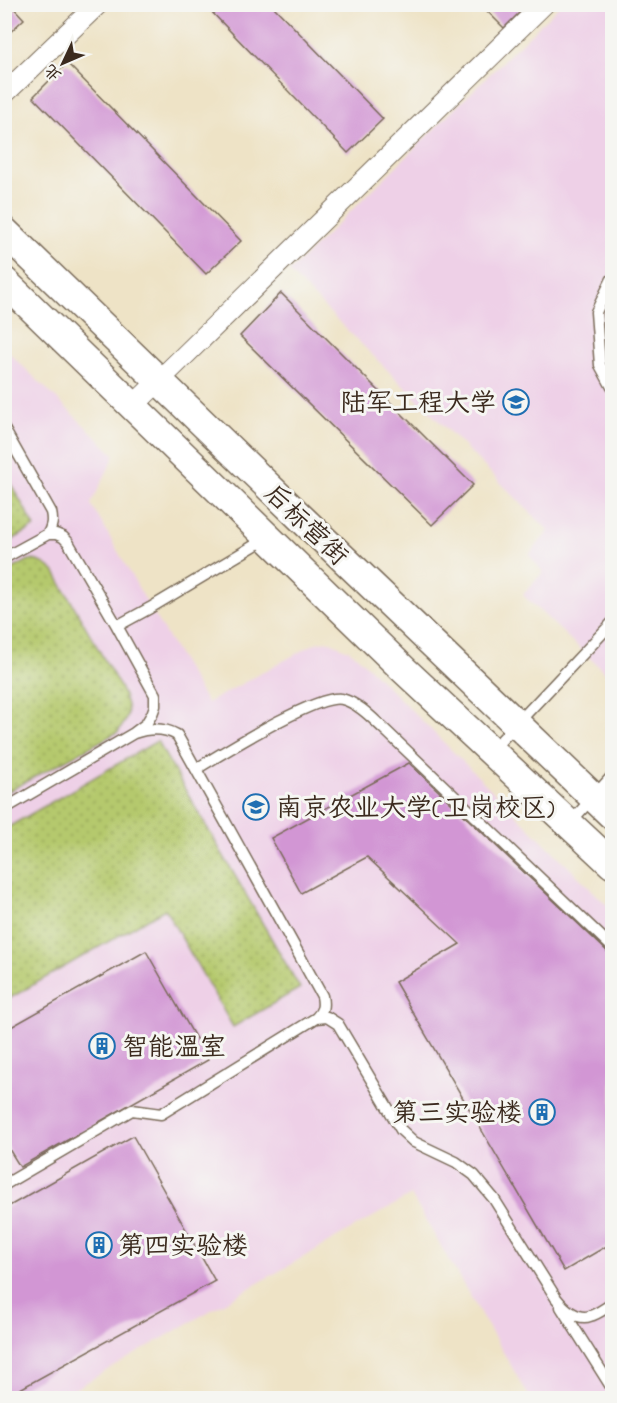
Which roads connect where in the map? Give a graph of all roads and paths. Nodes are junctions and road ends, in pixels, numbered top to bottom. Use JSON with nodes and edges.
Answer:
{"nodes":[{"id":1,"x":99,"y":4,"type":"edge"},
{"id":2,"x":544,"y":4,"type":"edge"},
{"id":3,"x":4,"y":94,"type":"edge"},
{"id":4,"x":4,"y":231,"type":"edge"},
{"id":5,"x":612,"y":279,"type":"edge"},
{"id":6,"x":4,"y":281,"type":"edge"},
{"id":7,"x":159,"y":381,"type":"junction"},
{"id":8,"x":612,"y":387,"type":"edge"},
{"id":9,"x":133,"y":406,"type":"junction"},
{"id":10,"x":4,"y":429,"type":"edge"},
{"id":11,"x":252,"y":471,"type":"junction"},
{"id":12,"x":227,"y":497,"type":"junction"},
{"id":13,"x":48,"y":534,"type":"junction"},
{"id":14,"x":269,"y":537,"type":"junction"},
{"id":15,"x":4,"y":558,"type":"edge"},
{"id":16,"x":612,"y":623,"type":"edge"},
{"id":17,"x":117,"y":626,"type":"junction"},
{"id":18,"x":516,"y":723,"type":"junction"},
{"id":19,"x":134,"y":733,"type":"junction"},
{"id":20,"x":491,"y":751,"type":"junction"},
{"id":21,"x":196,"y":769,"type":"junction"},
{"id":22,"x":606,"y":796,"type":"edge"},
{"id":23,"x":4,"y":809,"type":"edge"},
{"id":24,"x":569,"y":824,"type":"junction"},
{"id":25,"x":612,"y":864,"type":"edge"},
{"id":26,"x":612,"y":947,"type":"edge"},
{"id":27,"x":316,"y":1018,"type":"junction"},
{"id":28,"x":4,"y":1185,"type":"edge"},
{"id":29,"x":555,"y":1298,"type":"junction"},
{"id":30,"x":612,"y":1304,"type":"edge"},
{"id":31,"x":612,"y":1388,"type":"edge"}],
"edges":[{"from":1,"to":3,"type":"street"},
{"from":2,"to":7,"type":"street"},
{"from":4,"to":7,"type":"street","name":"后标营街"},
{"from":5,"to":8,"type":"lane"},
{"from":6,"to":9,"type":"street","name":"后标营街"},
{"from":7,"to":9,"type":"street"},
{"from":7,"to":11,"type":"street","name":"后标营街"},
{"from":9,"to":12,"type":"street","name":"后标营街"},
{"from":10,"to":13,"type":"lane"},
{"from":11,"to":12,"type":"street"},
{"from":11,"to":18,"type":"street","name":"后标营街"},
{"from":12,"to":14,"type":"street","name":"后标营街"},
{"from":13,"to":15,"type":"lane"},
{"from":13,"to":17,"type":"lane"},
{"from":14,"to":17,"type":"lane"},
{"from":14,"to":20,"type":"street","name":"后标营街"},
{"from":16,"to":18,"type":"lane"},
{"from":17,"to":19,"type":"lane"},
{"from":18,"to":20,"type":"lane"},
{"from":18,"to":22,"type":"street","name":"后标营街"},
{"from":19,"to":21,"type":"lane"},
{"from":19,"to":23,"type":"lane"},
{"from":20,"to":24,"type":"street","name":"后标营街"},
{"from":21,"to":26,"type":"lane"},
{"from":21,"to":27,"type":"lane"},
{"from":22,"to":24,"type":"lane"},
{"from":24,"to":25,"type":"street","name":"后标营街"},
{"from":27,"to":28,"type":"lane"},
{"from":27,"to":29,"type":"lane"},
{"from":29,"to":30,"type":"lane"},
{"from":29,"to":31,"type":"lane"}]}
